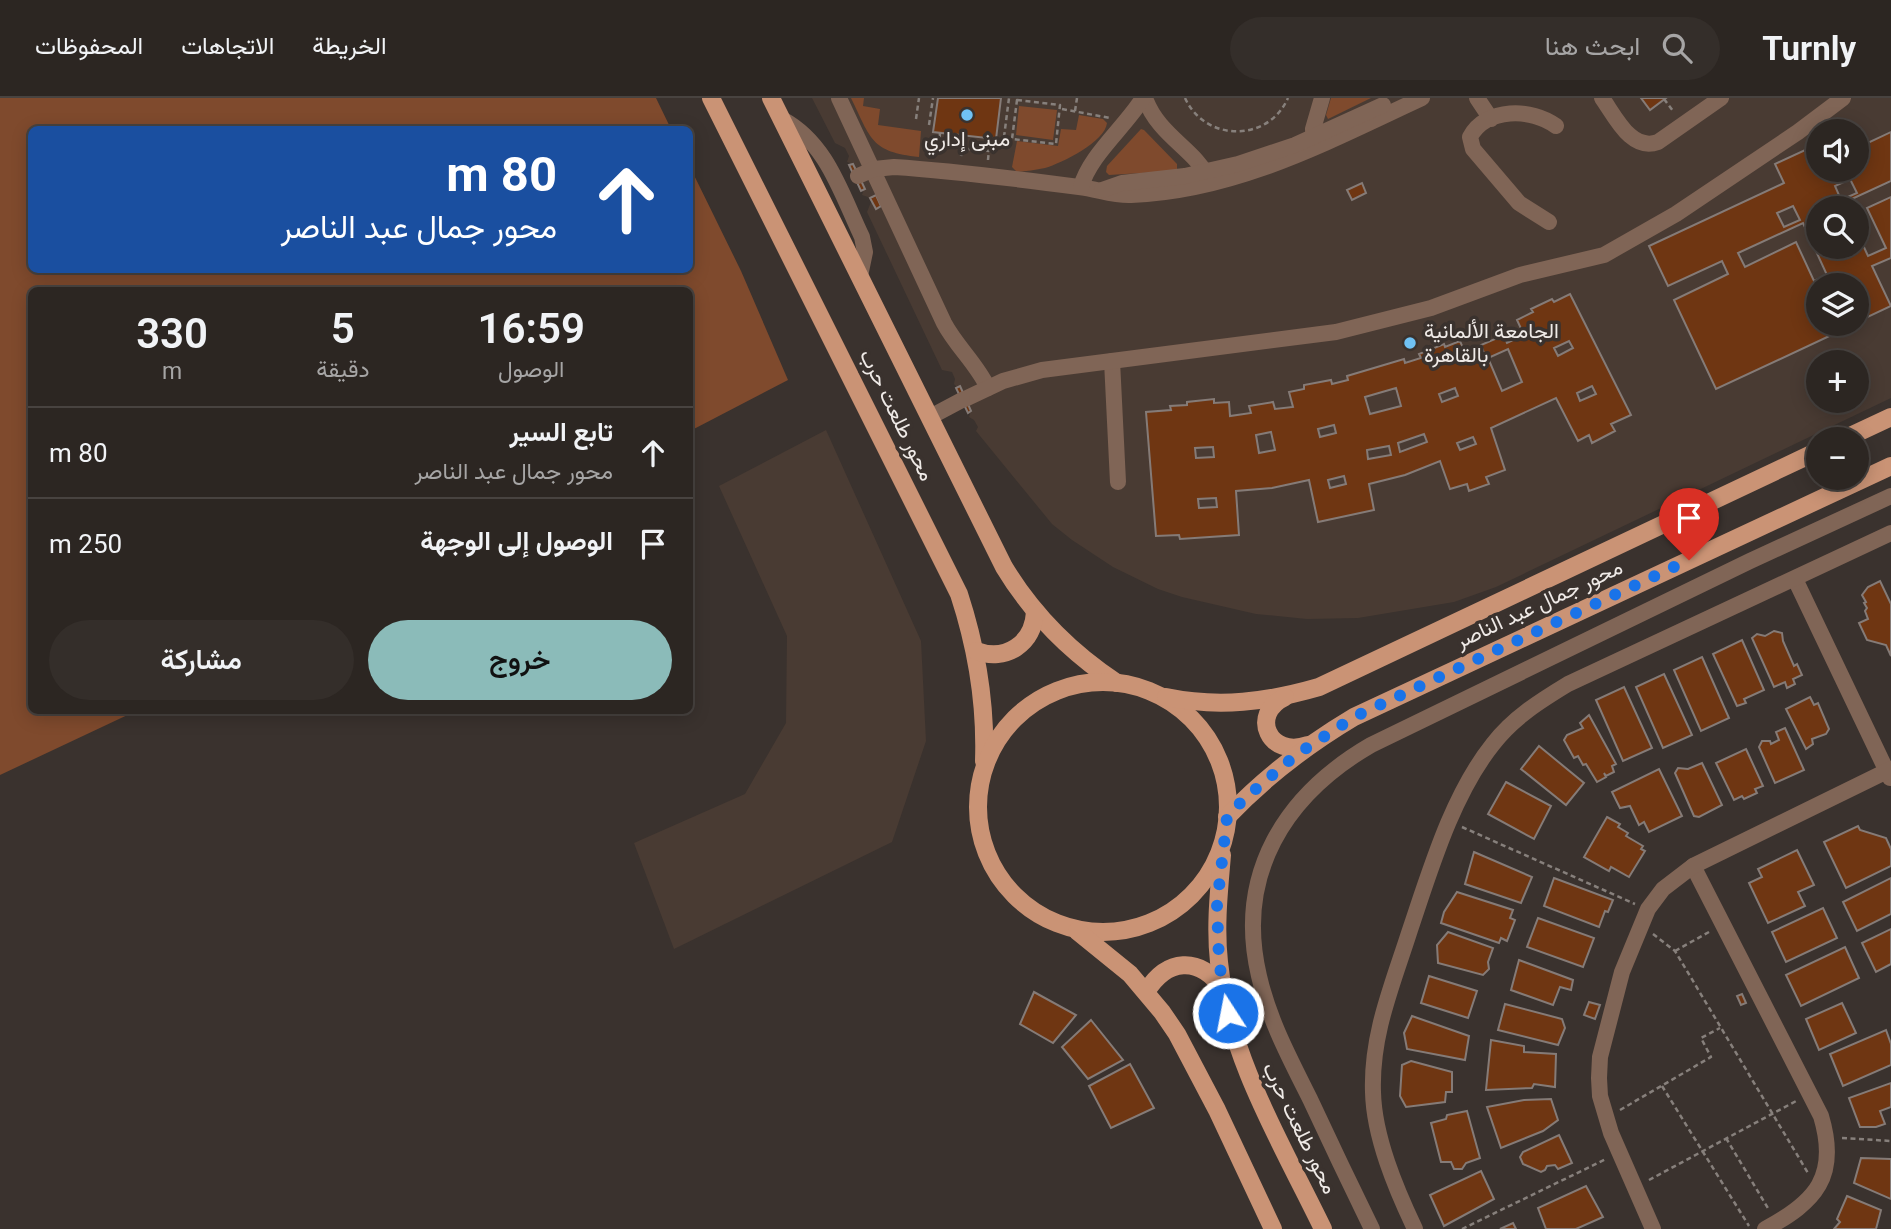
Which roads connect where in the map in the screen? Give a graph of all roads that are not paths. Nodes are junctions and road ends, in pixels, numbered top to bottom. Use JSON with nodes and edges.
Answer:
{"nodes":[{"id":1,"x":711,"y":98,"type":"edge"},
{"id":2,"x":771,"y":98,"type":"edge"},
{"id":3,"x":839,"y":98,"type":"edge"},
{"id":4,"x":1144,"y":98,"type":"edge"},
{"id":5,"x":1322,"y":98,"type":"edge"},
{"id":6,"x":1477,"y":98,"type":"edge"},
{"id":7,"x":1602,"y":98,"type":"edge"},
{"id":8,"x":1721,"y":98,"type":"edge"},
{"id":9,"x":1843,"y":98,"type":"edge"},
{"id":10,"x":1409,"y":100,"type":"edge"},
{"id":11,"x":782,"y":119,"type":"junction"},
{"id":12,"x":1490,"y":119,"type":"junction"},
{"id":13,"x":1556,"y":126,"type":"dead end"},
{"id":14,"x":1314,"y":143,"type":"junction"},
{"id":15,"x":862,"y":174,"type":"junction"},
{"id":16,"x":1208,"y":178,"type":"junction"},
{"id":17,"x":837,"y":185,"type":"junction"},
{"id":18,"x":1081,"y":187,"type":"junction"},
{"id":19,"x":1549,"y":222,"type":"dead end"},
{"id":20,"x":860,"y":276,"type":"junction"},
{"id":21,"x":1112,"y":361,"type":"junction"},
{"id":22,"x":988,"y":388,"type":"junction"},
{"id":23,"x":930,"y":417,"type":"junction"},
{"id":24,"x":1891,"y":417,"type":"edge"},
{"id":25,"x":1869,"y":427,"type":"edge"},
{"id":26,"x":1806,"y":457,"type":"edge"},
{"id":27,"x":1891,"y":466,"type":"edge"},
{"id":28,"x":1118,"y":482,"type":"dead end"},
{"id":29,"x":1891,"y":496,"type":"edge"},
{"id":30,"x":1891,"y":533,"type":"edge"},
{"id":31,"x":1795,"y":579,"type":"junction"},
{"id":32,"x":1035,"y":612,"type":"junction"},
{"id":33,"x":976,"y":651,"type":"junction"},
{"id":34,"x":1117,"y":683,"type":"junction"},
{"id":35,"x":1157,"y":695,"type":"junction"},
{"id":36,"x":1288,"y":696,"type":"junction"},
{"id":37,"x":1310,"y":745,"type":"junction"},
{"id":38,"x":984,"y":769,"type":"junction"},
{"id":39,"x":1890,"y":773,"type":"edge"},
{"id":40,"x":1227,"y":817,"type":"junction"},
{"id":41,"x":1223,"y":839,"type":"junction"},
{"id":42,"x":1693,"y":866,"type":"junction"},
{"id":43,"x":1074,"y":929,"type":"junction"},
{"id":44,"x":1222,"y":988,"type":"junction"},
{"id":45,"x":1146,"y":992,"type":"junction"},
{"id":46,"x":1771,"y":1226,"type":"edge"},
{"id":47,"x":1273,"y":1229,"type":"edge"},
{"id":48,"x":1323,"y":1229,"type":"edge"},
{"id":49,"x":1372,"y":1229,"type":"edge"},
{"id":50,"x":1415,"y":1229,"type":"edge"},
{"id":51,"x":1653,"y":1229,"type":"edge"}],
"edges":[{"from":1,"to":33,"type":"main road","name":"محور طلعت حرب"},
{"from":2,"to":11,"type":"main road","name":"محور طلعت حرب"},
{"from":3,"to":15,"type":"street"},
{"from":4,"to":16,"type":"street"},
{"from":4,"to":18,"type":"street"},
{"from":5,"to":14,"type":"street"},
{"from":6,"to":12,"type":"street"},
{"from":7,"to":8,"type":"street"},
{"from":9,"to":21,"type":"street"},
{"from":10,"to":14,"type":"street"},
{"from":11,"to":17,"type":"street"},
{"from":11,"to":20,"type":"main road","name":"محور طلعت حرب"},
{"from":12,"to":13,"type":"street"},
{"from":12,"to":19,"type":"street"},
{"from":14,"to":16,"type":"street"},
{"from":15,"to":17,"type":"street"},
{"from":15,"to":18,"type":"street"},
{"from":15,"to":22,"type":"street"},
{"from":16,"to":18,"type":"street"},
{"from":17,"to":20,"type":"street"},
{"from":20,"to":23,"type":"main road","name":"محور طلعت حرب"},
{"from":21,"to":22,"type":"street"},
{"from":21,"to":28,"type":"street"},
{"from":22,"to":23,"type":"street"},
{"from":23,"to":32,"type":"main road","name":"محور طلعت حرب"},
{"from":24,"to":25,"type":"main road"},
{"from":26,"to":36,"type":"main road","name":"محور جمال عبد الناصر"},
{"from":27,"to":37,"type":"main road","name":"محور جمال عبد الناصر"},
{"from":29,"to":49,"type":"street"},
{"from":30,"to":31,"type":"street"},
{"from":31,"to":39,"type":"street"},
{"from":31,"to":50,"type":"street"},
{"from":32,"to":33,"type":"main road"},
{"from":32,"to":34,"type":"main road","name":"محور طلعت حرب"},
{"from":33,"to":38,"type":"main road","name":"محور طلعت حرب"},
{"from":34,"to":35,"type":"main road"},
{"from":34,"to":38,"type":"main road"},
{"from":35,"to":36,"type":"main road","name":"محور جمال عبد الناصر"},
{"from":35,"to":40,"type":"main road"},
{"from":36,"to":37,"type":"main road"},
{"from":37,"to":40,"type":"main road","name":"محور جمال عبد الناصر"},
{"from":38,"to":43,"type":"main road"},
{"from":39,"to":42,"type":"street"},
{"from":40,"to":41,"type":"main road"},
{"from":41,"to":43,"type":"main road"},
{"from":41,"to":44,"type":"main road","name":"محور طلعت حرب"},
{"from":42,"to":46,"type":"street"},
{"from":42,"to":51,"type":"street"},
{"from":43,"to":45,"type":"main road"},
{"from":44,"to":45,"type":"main road"},
{"from":44,"to":48,"type":"main road","name":"محور طلعت حرب"},
{"from":45,"to":47,"type":"main road"}]}
